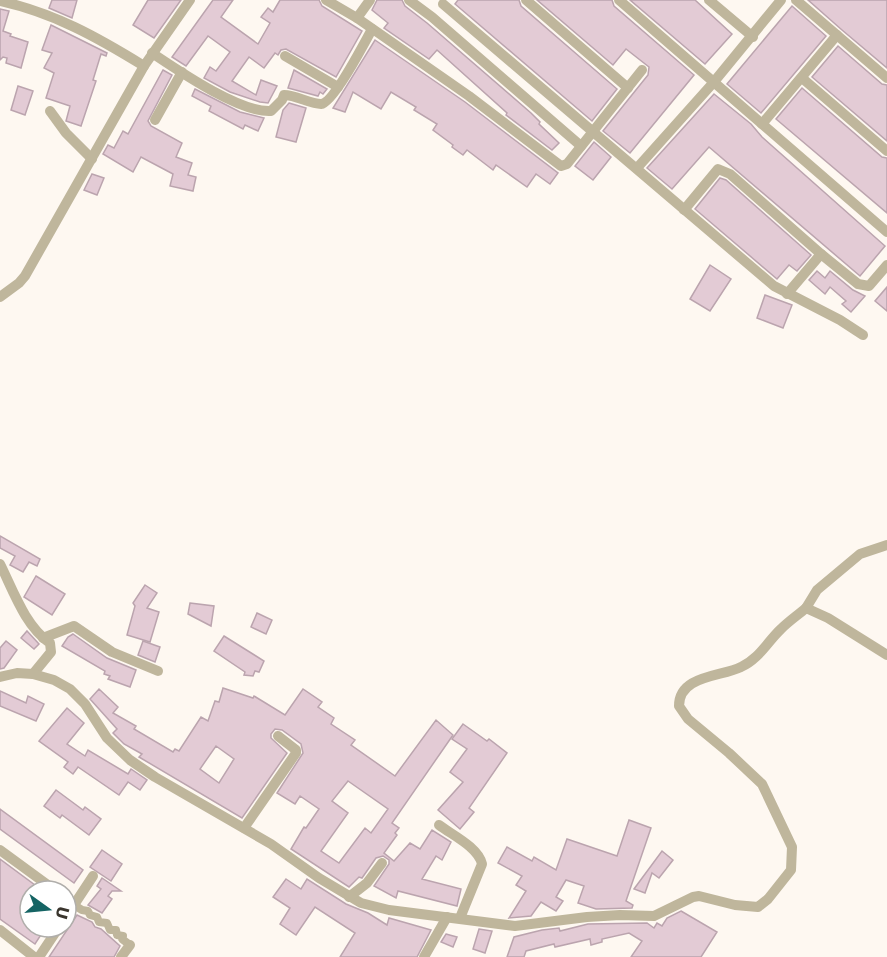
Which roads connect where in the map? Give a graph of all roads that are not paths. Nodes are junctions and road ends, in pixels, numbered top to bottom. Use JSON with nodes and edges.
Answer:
{"nodes":[{"id":1,"x":190,"y":0,"type":"edge"},
{"id":2,"x":326,"y":0,"type":"edge"},
{"id":3,"x":370,"y":0,"type":"edge"},
{"id":4,"x":409,"y":0,"type":"edge"},
{"id":5,"x":525,"y":0,"type":"edge"},
{"id":6,"x":619,"y":0,"type":"edge"},
{"id":7,"x":710,"y":0,"type":"edge"},
{"id":8,"x":781,"y":0,"type":"edge"},
{"id":9,"x":796,"y":0,"type":"edge"},
{"id":10,"x":0,"y":1,"type":"edge"},
{"id":11,"x":447,"y":2,"type":"edge"},
{"id":12,"x":432,"y":16,"type":"junction"},
{"id":13,"x":357,"y":18,"type":"junction"},
{"id":14,"x":372,"y":29,"type":"junction"},
{"id":15,"x":837,"y":36,"type":"junction"},
{"id":16,"x":753,"y":37,"type":"junction"},
{"id":17,"x":152,"y":53,"type":"junction"},
{"id":18,"x":285,"y":56,"type":"dead end"},
{"id":19,"x":144,"y":66,"type":"junction"},
{"id":20,"x":642,"y":70,"type":"dead end"},
{"id":21,"x":182,"y":72,"type":"junction"},
{"id":22,"x":802,"y":78,"type":"junction"},
{"id":23,"x":887,"y":78,"type":"edge"},
{"id":24,"x":713,"y":83,"type":"junction"},
{"id":25,"x":338,"y":87,"type":"junction"},
{"id":26,"x":628,"y":88,"type":"junction"},
{"id":27,"x":50,"y":111,"type":"dead end"},
{"id":28,"x":155,"y":120,"type":"dead end"},
{"id":29,"x":762,"y":124,"type":"junction"},
{"id":30,"x":592,"y":130,"type":"junction"},
{"id":31,"x":566,"y":132,"type":"junction"},
{"id":32,"x":581,"y":146,"type":"junction"},
{"id":33,"x":887,"y":151,"type":"edge"},
{"id":34,"x":92,"y":159,"type":"junction"},
{"id":35,"x":637,"y":168,"type":"junction"},
{"id":36,"x":684,"y":210,"type":"junction"},
{"id":37,"x":887,"y":232,"type":"edge"},
{"id":38,"x":820,"y":254,"type":"junction"},
{"id":39,"x":887,"y":265,"type":"edge"},
{"id":40,"x":788,"y":294,"type":"junction"},
{"id":41,"x":0,"y":297,"type":"edge"},
{"id":42,"x":863,"y":334,"type":"dead end"},
{"id":43,"x":887,"y":545,"type":"edge"},
{"id":44,"x":0,"y":564,"type":"edge"},
{"id":45,"x":807,"y":608,"type":"junction"},
{"id":46,"x":43,"y":638,"type":"junction"},
{"id":47,"x":887,"y":655,"type":"edge"},
{"id":48,"x":158,"y":671,"type":"dead end"},
{"id":49,"x":33,"y":674,"type":"junction"},
{"id":50,"x":0,"y":677,"type":"edge"},
{"id":51,"x":278,"y":736,"type":"dead end"},
{"id":52,"x":439,"y":825,"type":"dead end"},
{"id":53,"x":244,"y":828,"type":"junction"},
{"id":54,"x":0,"y":850,"type":"edge"},
{"id":55,"x":382,"y":863,"type":"dead end"},
{"id":56,"x":93,"y":876,"type":"dead end"},
{"id":57,"x":40,"y":879,"type":"edge"},
{"id":58,"x":350,"y":897,"type":"junction"},
{"id":59,"x":78,"y":898,"type":"edge"},
{"id":60,"x":78,"y":906,"type":"edge"},
{"id":61,"x":447,"y":917,"type":"junction"},
{"id":62,"x":460,"y":918,"type":"junction"},
{"id":63,"x":0,"y":930,"type":"edge"},
{"id":64,"x":120,"y":937,"type":"joint"},
{"id":65,"x":51,"y":939,"type":"edge"},
{"id":66,"x":34,"y":957,"type":"edge"},
{"id":67,"x":39,"y":957,"type":"edge"},
{"id":68,"x":121,"y":957,"type":"edge"},
{"id":69,"x":424,"y":957,"type":"edge"}],
"edges":[{"from":1,"to":17,"type":"street"},
{"from":2,"to":13,"type":"street"},
{"from":3,"to":13,"type":"street"},
{"from":4,"to":12,"type":"street"},
{"from":5,"to":26,"type":"street"},
{"from":6,"to":24,"type":"street"},
{"from":7,"to":16,"type":"street"},
{"from":8,"to":16,"type":"street"},
{"from":9,"to":15,"type":"street"},
{"from":10,"to":19,"type":"street"},
{"from":11,"to":12,"type":"street"},
{"from":11,"to":30,"type":"street"},
{"from":12,"to":31,"type":"street"},
{"from":13,"to":14,"type":"street"},
{"from":14,"to":25,"type":"street"},
{"from":14,"to":32,"type":"street"},
{"from":15,"to":22,"type":"street"},
{"from":15,"to":23,"type":"street"},
{"from":16,"to":24,"type":"street"},
{"from":17,"to":19,"type":"street"},
{"from":17,"to":21,"type":"street"},
{"from":18,"to":25,"type":"street"},
{"from":19,"to":34,"type":"street"},
{"from":20,"to":26,"type":"street"},
{"from":21,"to":25,"type":"street"},
{"from":21,"to":28,"type":"street"},
{"from":22,"to":29,"type":"street"},
{"from":22,"to":33,"type":"street"},
{"from":24,"to":29,"type":"street"},
{"from":24,"to":35,"type":"street"},
{"from":26,"to":30,"type":"street"},
{"from":27,"to":34,"type":"street"},
{"from":29,"to":37,"type":"street"},
{"from":30,"to":31,"type":"street"},
{"from":30,"to":32,"type":"street"},
{"from":30,"to":35,"type":"street"},
{"from":31,"to":32,"type":"street"},
{"from":34,"to":41,"type":"street"},
{"from":35,"to":36,"type":"street"},
{"from":36,"to":38,"type":"street"},
{"from":36,"to":40,"type":"street"},
{"from":38,"to":39,"type":"street"},
{"from":38,"to":40,"type":"street"},
{"from":40,"to":42,"type":"street"},
{"from":43,"to":45,"type":"street"},
{"from":44,"to":46,"type":"street"},
{"from":45,"to":47,"type":"street"},
{"from":45,"to":62,"type":"street"},
{"from":46,"to":48,"type":"street"},
{"from":46,"to":49,"type":"street"},
{"from":49,"to":50,"type":"street"},
{"from":49,"to":53,"type":"street"},
{"from":51,"to":53,"type":"street"},
{"from":52,"to":62,"type":"street"},
{"from":53,"to":58,"type":"street"},
{"from":54,"to":57,"type":"street"},
{"from":55,"to":58,"type":"street"},
{"from":56,"to":59,"type":"street"},
{"from":58,"to":61,"type":"street"},
{"from":60,"to":64,"type":"street"},
{"from":61,"to":62,"type":"street"},
{"from":61,"to":69,"type":"street"},
{"from":63,"to":66,"type":"street"},
{"from":64,"to":68,"type":"street"},
{"from":65,"to":67,"type":"street"}]}
